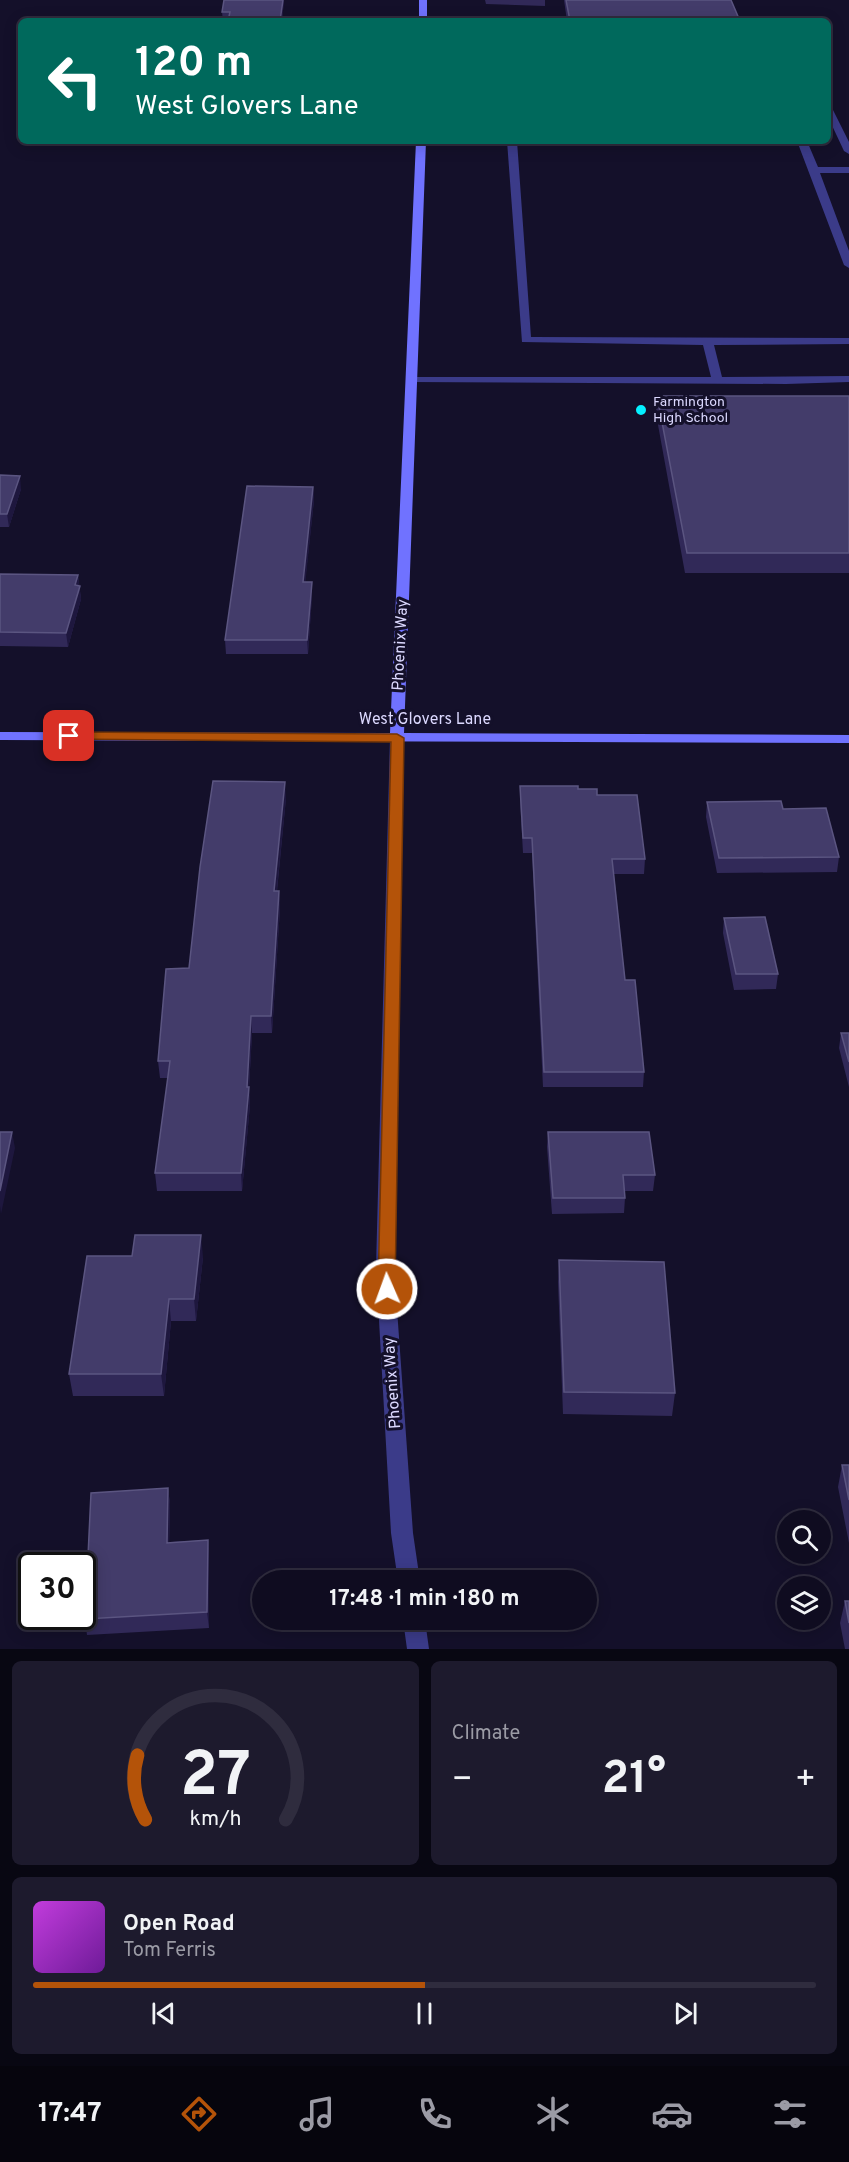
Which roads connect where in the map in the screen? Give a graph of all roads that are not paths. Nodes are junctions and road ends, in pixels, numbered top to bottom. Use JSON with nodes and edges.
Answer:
{"nodes":[{"id":1,"x":423,"y":0,"type":"edge"},
{"id":2,"x":423,"y":18,"type":"edge"},
{"id":3,"x":831,"y":114,"type":"edge"},
{"id":4,"x":422,"y":144,"type":"edge"},
{"id":5,"x":512,"y":144,"type":"edge"},
{"id":6,"x":803,"y":144,"type":"edge"},
{"id":7,"x":849,"y":151,"type":"edge"},
{"id":8,"x":814,"y":170,"type":"junction"},
{"id":9,"x":849,"y":170,"type":"edge"},
{"id":10,"x":849,"y":265,"type":"edge"},
{"id":11,"x":849,"y":341,"type":"edge"},
{"id":12,"x":708,"y":342,"type":"junction"},
{"id":13,"x":849,"y":379,"type":"edge"},
{"id":14,"x":413,"y":380,"type":"junction"},
{"id":15,"x":717,"y":381,"type":"junction"},
{"id":16,"x":0,"y":736,"type":"edge"},
{"id":17,"x":397,"y":738,"type":"junction"},
{"id":18,"x":849,"y":739,"type":"edge"},
{"id":19,"x":407,"y":1570,"type":"edge"},
{"id":20,"x":415,"y":1630,"type":"edge"},
{"id":21,"x":418,"y":1649,"type":"edge"}],
"edges":[{"from":1,"to":2,"type":"street"},
{"from":3,"to":7,"type":"street"},
{"from":4,"to":14,"type":"street","name":"Phoenix Way"},
{"from":5,"to":12,"type":"street"},
{"from":6,"to":8,"type":"street"},
{"from":8,"to":9,"type":"street"},
{"from":8,"to":10,"type":"street"},
{"from":11,"to":12,"type":"street"},
{"from":12,"to":15,"type":"street"},
{"from":13,"to":15,"type":"street"},
{"from":14,"to":15,"type":"street"},
{"from":14,"to":17,"type":"street","name":"Phoenix Way"},
{"from":16,"to":17,"type":"street","name":"West Glovers Lane"},
{"from":17,"to":18,"type":"street","name":"West Glovers Lane"},
{"from":17,"to":19,"type":"street","name":"Phoenix Way"},
{"from":20,"to":21,"type":"street"}]}
